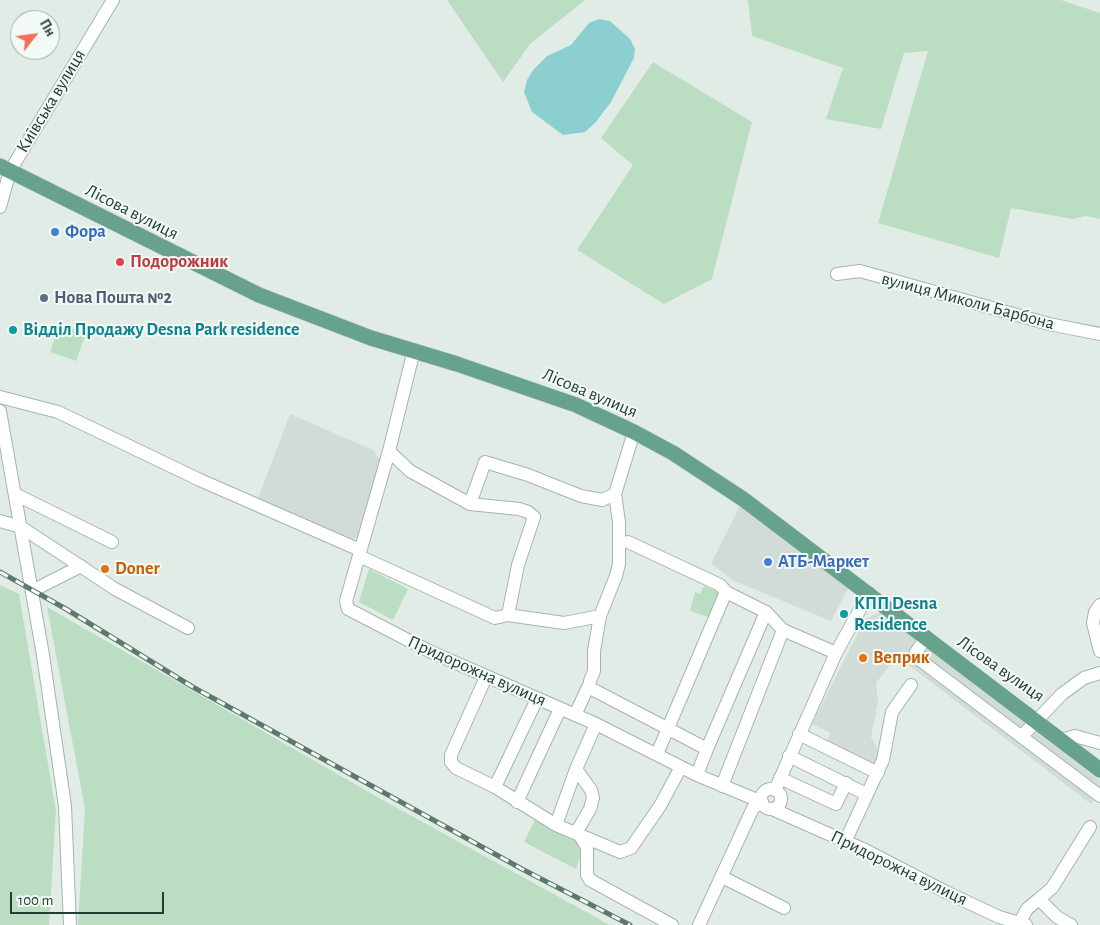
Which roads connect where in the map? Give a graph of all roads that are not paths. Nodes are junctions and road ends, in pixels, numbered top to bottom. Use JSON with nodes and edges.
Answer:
{"nodes":[{"id":1,"x":113,"y":0,"type":"edge"},
{"id":2,"x":5,"y":169,"type":"edge"},
{"id":3,"x":0,"y":207,"type":"edge"},
{"id":4,"x":836,"y":274,"type":"dead end"},
{"id":5,"x":1100,"y":334,"type":"edge"},
{"id":6,"x":414,"y":350,"type":"junction"},
{"id":7,"x":0,"y":397,"type":"edge"},
{"id":8,"x":0,"y":415,"type":"edge"},
{"id":9,"x":634,"y":432,"type":"junction"},
{"id":10,"x":389,"y":452,"type":"junction"},
{"id":11,"x":15,"y":494,"type":"junction"},
{"id":12,"x":615,"y":494,"type":"junction"},
{"id":13,"x":470,"y":504,"type":"junction"},
{"id":14,"x":0,"y":521,"type":"edge"},
{"id":15,"x":21,"y":527,"type":"junction"},
{"id":16,"x":112,"y":542,"type":"dead end"},
{"id":17,"x":628,"y":542,"type":"dead end"},
{"id":18,"x":360,"y":553,"type":"junction"},
{"id":19,"x":81,"y":566,"type":"junction"},
{"id":20,"x":32,"y":590,"type":"junction"},
{"id":21,"x":726,"y":592,"type":"junction"},
{"id":22,"x":869,"y":593,"type":"junction"},
{"id":23,"x":1100,"y":605,"type":"edge"},
{"id":24,"x":766,"y":612,"type":"junction"},
{"id":25,"x":508,"y":615,"type":"junction"},
{"id":26,"x":600,"y":616,"type":"junction"},
{"id":27,"x":188,"y":628,"type":"dead end"},
{"id":28,"x":783,"y":630,"type":"junction"},
{"id":29,"x":926,"y":638,"type":"junction"},
{"id":30,"x":1100,"y":651,"type":"edge"},
{"id":31,"x":836,"y":654,"type":"junction"},
{"id":32,"x":1100,"y":673,"type":"edge"},
{"id":33,"x":486,"y":677,"type":"junction"},
{"id":34,"x":590,"y":681,"type":"dead end"},
{"id":35,"x":910,"y":685,"type":"dead end"},
{"id":36,"x":537,"y":699,"type":"junction"},
{"id":37,"x":560,"y":709,"type":"junction"},
{"id":38,"x":575,"y":715,"type":"junction"},
{"id":39,"x":1036,"y":721,"type":"junction"},
{"id":40,"x":596,"y":724,"type":"junction"},
{"id":41,"x":668,"y":728,"type":"junction"},
{"id":42,"x":799,"y":734,"type":"junction"},
{"id":43,"x":1022,"y":736,"type":"junction"},
{"id":44,"x":1060,"y":740,"type":"junction"},
{"id":45,"x":1100,"y":741,"type":"edge"},
{"id":46,"x":707,"y":749,"type":"junction"},
{"id":47,"x":657,"y":754,"type":"junction"},
{"id":48,"x":789,"y":756,"type":"junction"},
{"id":49,"x":681,"y":767,"type":"junction"},
{"id":50,"x":576,"y":769,"type":"junction"},
{"id":51,"x":1100,"y":770,"type":"edge"},
{"id":52,"x":878,"y":773,"type":"junction"},
{"id":53,"x":697,"y":775,"type":"junction"},
{"id":54,"x":780,"y":778,"type":"junction"},
{"id":55,"x":846,"y":783,"type":"junction"},
{"id":56,"x":722,"y":786,"type":"junction"},
{"id":57,"x":495,"y":787,"type":"junction"},
{"id":58,"x":866,"y":794,"type":"junction"},
{"id":59,"x":1100,"y":796,"type":"edge"},
{"id":60,"x":517,"y":802,"type":"junction"},
{"id":61,"x":767,"y":806,"type":"junction"},
{"id":62,"x":556,"y":825,"type":"junction"},
{"id":63,"x":1090,"y":826,"type":"dead end"},
{"id":64,"x":578,"y":833,"type":"junction"},
{"id":65,"x":845,"y":842,"type":"junction"},
{"id":66,"x":722,"y":877,"type":"junction"},
{"id":67,"x":1039,"y":899,"type":"junction"},
{"id":68,"x":784,"y":908,"type":"dead end"},
{"id":69,"x":997,"y":921,"type":"edge"},
{"id":70,"x":1023,"y":923,"type":"edge"},
{"id":71,"x":70,"y":925,"type":"edge"},
{"id":72,"x":672,"y":925,"type":"edge"},
{"id":73,"x":699,"y":925,"type":"edge"},
{"id":74,"x":1071,"y":925,"type":"edge"}],
"edges":[{"from":1,"to":2,"type":"street","name":"Київська вулиця"},
{"from":2,"to":3,"type":"street","name":"Київська вулиця"},
{"from":2,"to":6,"type":"main road","name":"Лісова вулиця"},
{"from":4,"to":5,"type":"street","name":"вулиця Миколи Барбона"},
{"from":6,"to":9,"type":"main road","name":"Лісова вулиця"},
{"from":6,"to":10,"type":"street","name":"Придорожна вулиця"},
{"from":7,"to":18,"type":"street"},
{"from":8,"to":11,"type":"street"},
{"from":9,"to":12,"type":"street"},
{"from":9,"to":22,"type":"main road","name":"Лісова вулиця"},
{"from":10,"to":13,"type":"street"},
{"from":10,"to":18,"type":"street","name":"Придорожна вулиця"},
{"from":11,"to":15,"type":"street"},
{"from":11,"to":16,"type":"street"},
{"from":12,"to":13,"type":"street"},
{"from":12,"to":26,"type":"street"},
{"from":13,"to":25,"type":"street"},
{"from":14,"to":15,"type":"street"},
{"from":15,"to":19,"type":"street"},
{"from":15,"to":20,"type":"street"},
{"from":17,"to":21,"type":"street"},
{"from":18,"to":25,"type":"street"},
{"from":18,"to":33,"type":"street","name":"Придорожна вулиця"},
{"from":19,"to":20,"type":"street"},
{"from":19,"to":27,"type":"street"},
{"from":20,"to":71,"type":"street"},
{"from":21,"to":24,"type":"street"},
{"from":21,"to":41,"type":"street"},
{"from":22,"to":29,"type":"main road","name":"Лісова вулиця"},
{"from":22,"to":31,"type":"street"},
{"from":23,"to":30,"type":"street"},
{"from":24,"to":28,"type":"street"},
{"from":24,"to":46,"type":"street"},
{"from":25,"to":26,"type":"street"},
{"from":26,"to":34,"type":"street"},
{"from":28,"to":31,"type":"street"},
{"from":28,"to":56,"type":"street"},
{"from":29,"to":39,"type":"main road","name":"Лісова вулиця"},
{"from":29,"to":43,"type":"street"},
{"from":31,"to":42,"type":"street"},
{"from":32,"to":39,"type":"street","name":"Лісова вулиця"},
{"from":33,"to":36,"type":"street","name":"Придорожна вулиця"},
{"from":33,"to":57,"type":"street"},
{"from":35,"to":52,"type":"street"},
{"from":36,"to":37,"type":"street","name":"Придорожна вулиця"},
{"from":36,"to":57,"type":"street"},
{"from":37,"to":38,"type":"street","name":"Придорожна вулиця"},
{"from":37,"to":60,"type":"street"},
{"from":38,"to":40,"type":"street","name":"Придорожна вулиця"},
{"from":38,"to":41,"type":"street"},
{"from":39,"to":43,"type":"street"},
{"from":39,"to":44,"type":"main road"},
{"from":40,"to":47,"type":"street","name":"Придорожна вулиця"},
{"from":40,"to":50,"type":"street"},
{"from":41,"to":46,"type":"street"},
{"from":41,"to":47,"type":"street"},
{"from":42,"to":48,"type":"street"},
{"from":42,"to":52,"type":"street"},
{"from":43,"to":59,"type":"street"},
{"from":44,"to":45,"type":"street"},
{"from":44,"to":51,"type":"main road"},
{"from":46,"to":53,"type":"street"},
{"from":47,"to":49,"type":"street","name":"Придорожна вулиця"},
{"from":48,"to":54,"type":"street"},
{"from":48,"to":55,"type":"street"},
{"from":49,"to":53,"type":"street","name":"Придорожна вулиця"},
{"from":49,"to":64,"type":"street"},
{"from":50,"to":62,"type":"street"},
{"from":50,"to":64,"type":"street"},
{"from":52,"to":58,"type":"street"},
{"from":53,"to":56,"type":"street","name":"Придорожна вулиця"},
{"from":54,"to":55,"type":"street"},
{"from":54,"to":61,"type":"street"},
{"from":55,"to":58,"type":"street"},
{"from":56,"to":61,"type":"street","name":"Придорожна вулиця"},
{"from":57,"to":60,"type":"street"},
{"from":58,"to":65,"type":"street"},
{"from":60,"to":62,"type":"street"},
{"from":61,"to":65,"type":"street","name":"Придорожна вулиця"},
{"from":61,"to":66,"type":"street"},
{"from":62,"to":64,"type":"street"},
{"from":63,"to":67,"type":"street"},
{"from":64,"to":72,"type":"street"},
{"from":65,"to":69,"type":"street","name":"Придорожна вулиця"},
{"from":66,"to":68,"type":"street"},
{"from":66,"to":73,"type":"street"},
{"from":67,"to":70,"type":"street"},
{"from":67,"to":74,"type":"street"},
{"from":69,"to":70,"type":"street","name":"Придорожна вулиця"}]}
